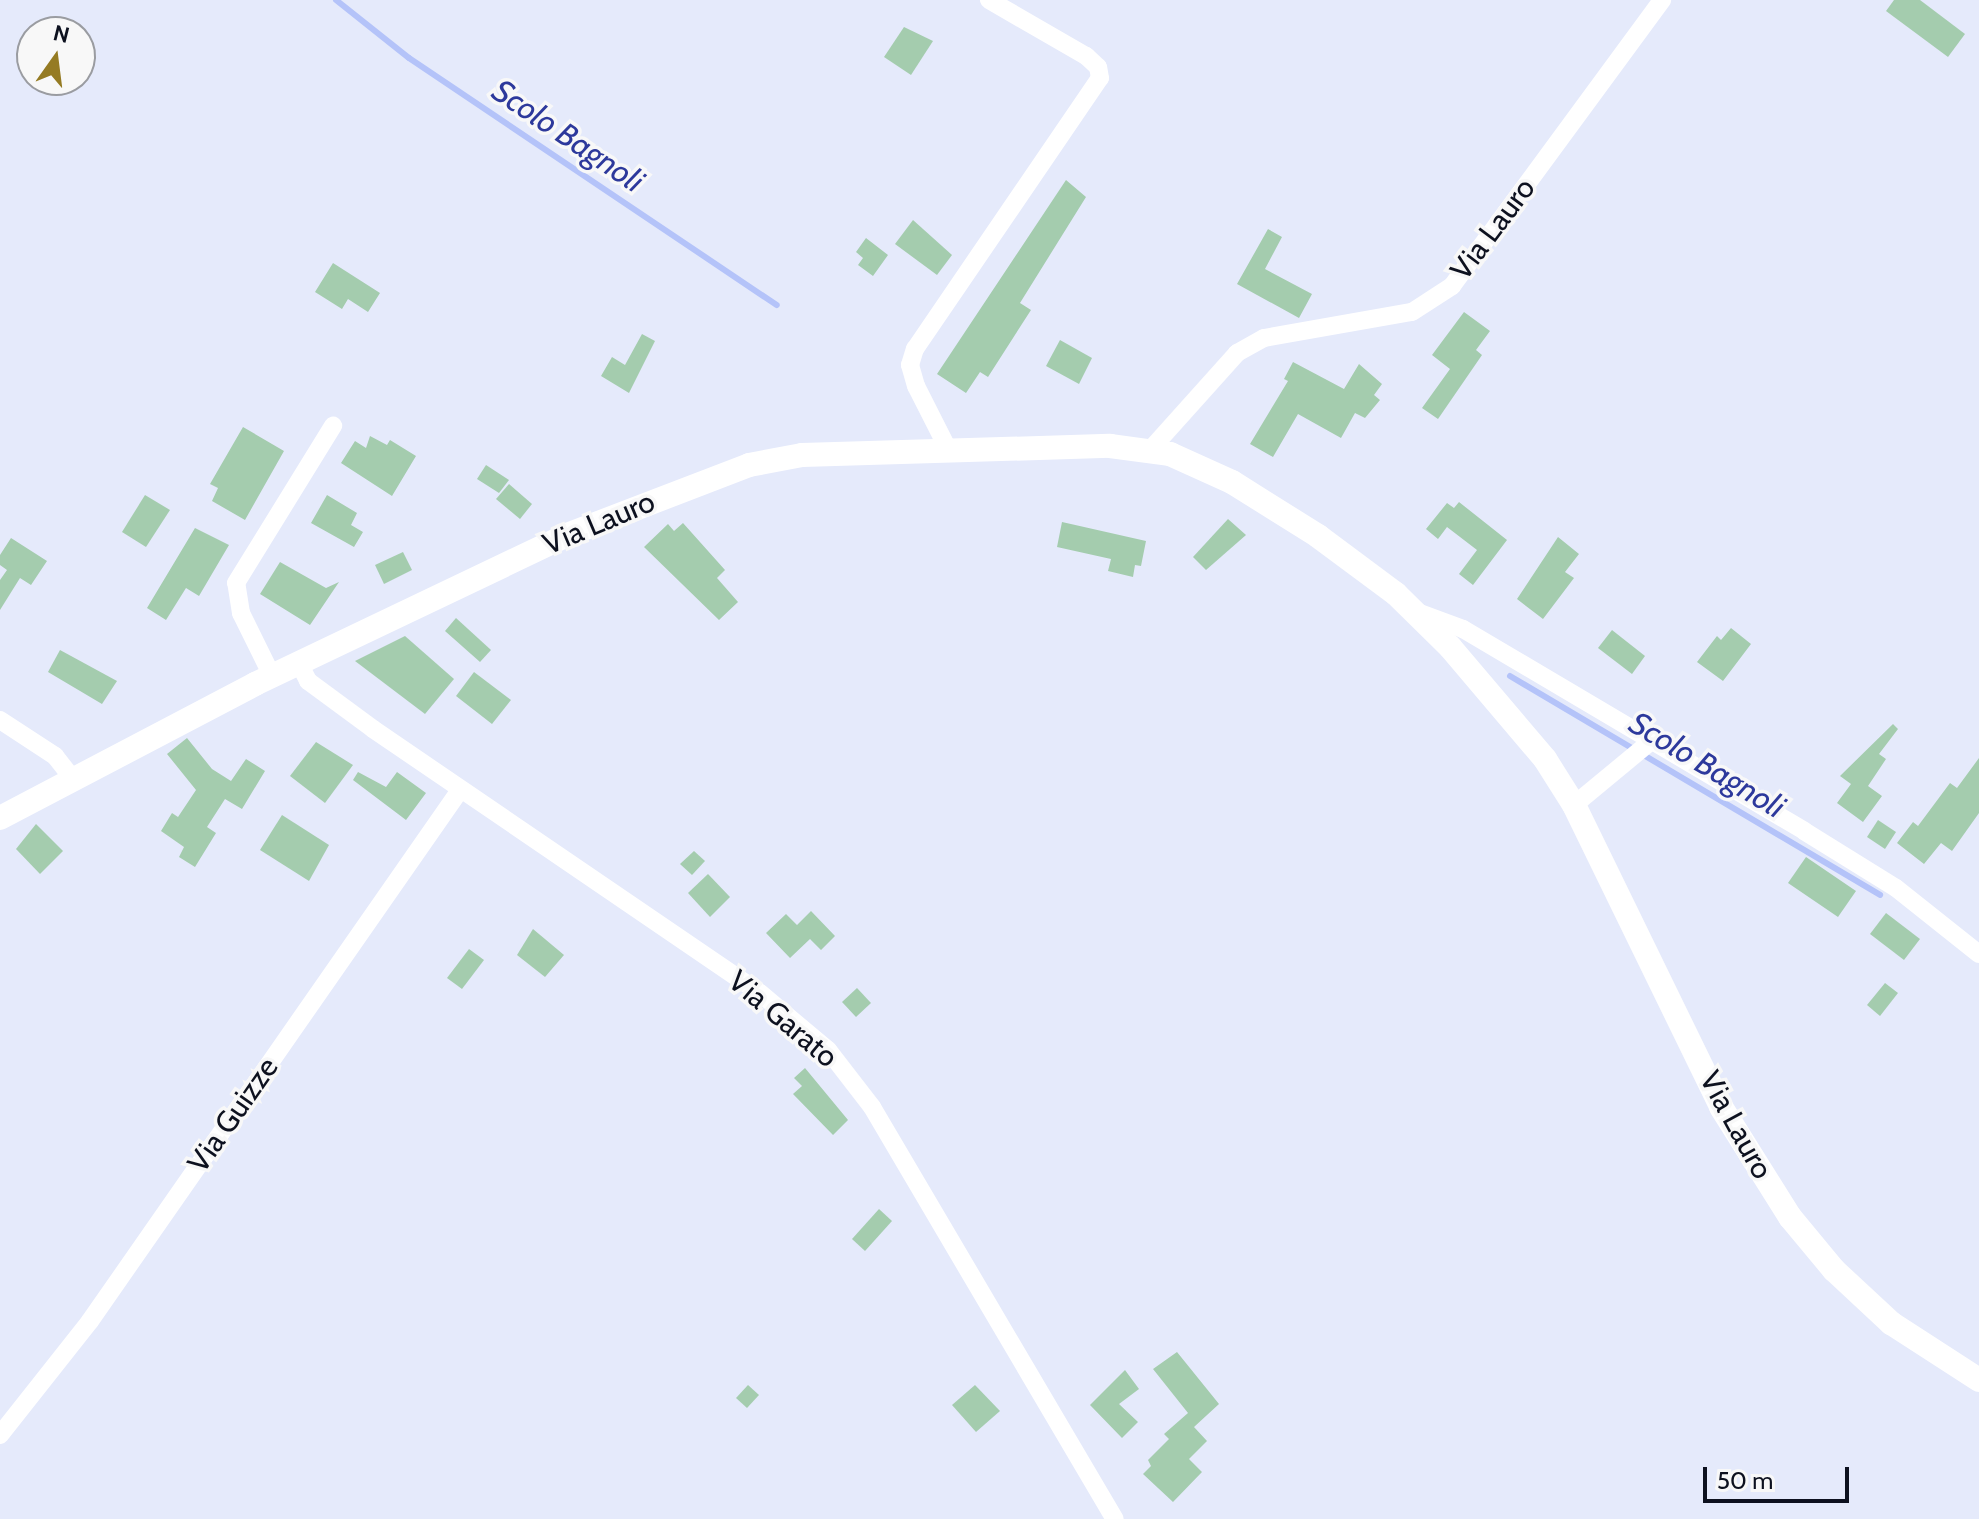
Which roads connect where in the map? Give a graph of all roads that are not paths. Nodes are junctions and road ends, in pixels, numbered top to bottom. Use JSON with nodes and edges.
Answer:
{"nodes":[{"id":1,"x":989,"y":0,"type":"edge"},
{"id":2,"x":1662,"y":0,"type":"edge"},
{"id":3,"x":333,"y":426,"type":"dead end"},
{"id":4,"x":1151,"y":449,"type":"junction"},
{"id":5,"x":949,"y":451,"type":"junction"},
{"id":6,"x":1417,"y":612,"type":"junction"},
{"id":7,"x":299,"y":663,"type":"junction"},
{"id":8,"x":272,"y":676,"type":"junction"},
{"id":9,"x":0,"y":720,"type":"edge"},
{"id":10,"x":1649,"y":743,"type":"junction"},
{"id":11,"x":72,"y":778,"type":"junction"},
{"id":12,"x":460,"y":790,"type":"junction"},
{"id":13,"x":1574,"y":805,"type":"junction"},
{"id":14,"x":0,"y":818,"type":"edge"},
{"id":15,"x":1979,"y":954,"type":"edge"},
{"id":16,"x":1979,"y":1380,"type":"edge"},
{"id":17,"x":0,"y":1435,"type":"edge"},
{"id":18,"x":1115,"y":1519,"type":"edge"}],
"edges":[{"from":1,"to":5,"type":"street"},
{"from":2,"to":4,"type":"street","name":"Via Lauro"},
{"from":3,"to":8,"type":"street"},
{"from":4,"to":5,"type":"street","name":"Via Lauro"},
{"from":4,"to":6,"type":"street","name":"Via Lauro"},
{"from":5,"to":7,"type":"street","name":"Via Lauro"},
{"from":6,"to":10,"type":"street","name":"Via Lauro"},
{"from":6,"to":13,"type":"street","name":"Via Lauro"},
{"from":7,"to":8,"type":"street","name":"Via Lauro"},
{"from":7,"to":12,"type":"street","name":"Via Garato"},
{"from":8,"to":11,"type":"street","name":"Via Lauro"},
{"from":9,"to":11,"type":"street"},
{"from":10,"to":13,"type":"street"},
{"from":10,"to":15,"type":"street","name":"Via Lauro"},
{"from":11,"to":14,"type":"street","name":"Via Lauro"},
{"from":12,"to":17,"type":"street","name":"Via Guizze"},
{"from":12,"to":18,"type":"street","name":"Via Garato"},
{"from":13,"to":16,"type":"street","name":"Via Lauro"}]}
